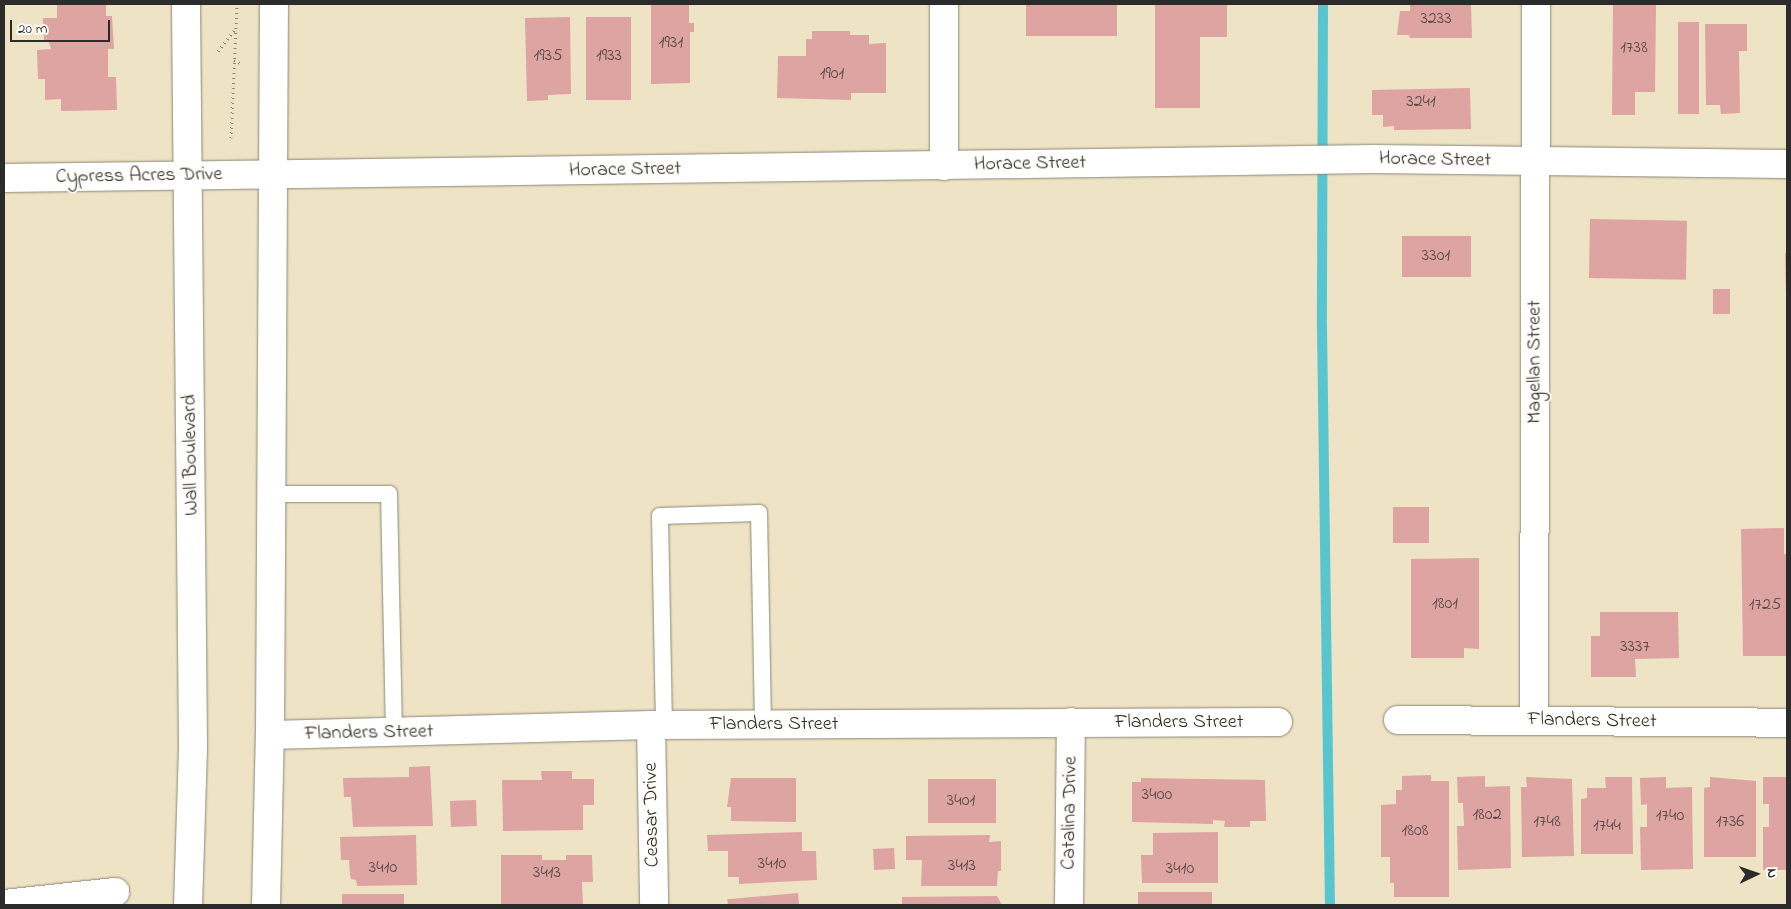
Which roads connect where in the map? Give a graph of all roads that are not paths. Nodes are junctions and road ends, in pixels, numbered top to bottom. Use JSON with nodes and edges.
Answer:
{"nodes":[{"id":1,"x":186,"y":4,"type":"edge"},
{"id":2,"x":274,"y":4,"type":"edge"},
{"id":3,"x":944,"y":4,"type":"edge"},
{"id":4,"x":1536,"y":4,"type":"edge"},
{"id":5,"x":1535,"y":161,"type":"junction"},
{"id":6,"x":1787,"y":164,"type":"edge"},
{"id":7,"x":944,"y":166,"type":"junction"},
{"id":8,"x":274,"y":174,"type":"junction"},
{"id":9,"x":188,"y":175,"type":"junction"},
{"id":10,"x":4,"y":178,"type":"edge"},
{"id":11,"x":272,"y":494,"type":"junction"},
{"id":12,"x":1398,"y":720,"type":"dead end"},
{"id":13,"x":1534,"y":720,"type":"junction"},
{"id":14,"x":1071,"y":722,"type":"junction"},
{"id":15,"x":1278,"y":722,"type":"dead end"},
{"id":16,"x":1787,"y":723,"type":"edge"},
{"id":17,"x":763,"y":724,"type":"junction"},
{"id":18,"x":658,"y":725,"type":"junction"},
{"id":19,"x":394,"y":732,"type":"junction"},
{"id":20,"x":270,"y":735,"type":"junction"},
{"id":21,"x":115,"y":892,"type":"dead end"},
{"id":22,"x":4,"y":904,"type":"edge"},
{"id":23,"x":188,"y":905,"type":"edge"},
{"id":24,"x":266,"y":905,"type":"edge"},
{"id":25,"x":654,"y":905,"type":"edge"},
{"id":26,"x":1069,"y":905,"type":"edge"}],
"edges":[{"from":1,"to":9,"type":"street","name":"Wall Boulevard"},
{"from":2,"to":8,"type":"street"},
{"from":3,"to":7,"type":"street"},
{"from":4,"to":5,"type":"street","name":"Magellan Street"},
{"from":5,"to":6,"type":"street","name":"Horace Street"},
{"from":5,"to":7,"type":"street","name":"Horace Street"},
{"from":5,"to":13,"type":"street","name":"Magellan Street"},
{"from":7,"to":8,"type":"street","name":"Horace Street"},
{"from":8,"to":9,"type":"street","name":"Cypress Acres Drive"},
{"from":8,"to":11,"type":"street"},
{"from":9,"to":10,"type":"street","name":"Cypress Acres Drive"},
{"from":9,"to":23,"type":"street","name":"Wall Boulevard"},
{"from":11,"to":19,"type":"lane"},
{"from":11,"to":20,"type":"street"},
{"from":12,"to":13,"type":"street","name":"Flanders Street"},
{"from":13,"to":16,"type":"street","name":"Flanders Street"},
{"from":14,"to":15,"type":"street","name":"Flanders Street"},
{"from":14,"to":17,"type":"street","name":"Flanders Street"},
{"from":14,"to":26,"type":"street","name":"Catalina Drive"},
{"from":17,"to":18,"type":"street","name":"Flanders Street"},
{"from":17,"to":18,"type":"lane"},
{"from":18,"to":19,"type":"street","name":"Flanders Street"},
{"from":18,"to":25,"type":"street","name":"Ceasar Drive"},
{"from":19,"to":20,"type":"street","name":"Flanders Street"},
{"from":20,"to":24,"type":"street"},
{"from":21,"to":22,"type":"street"}]}
